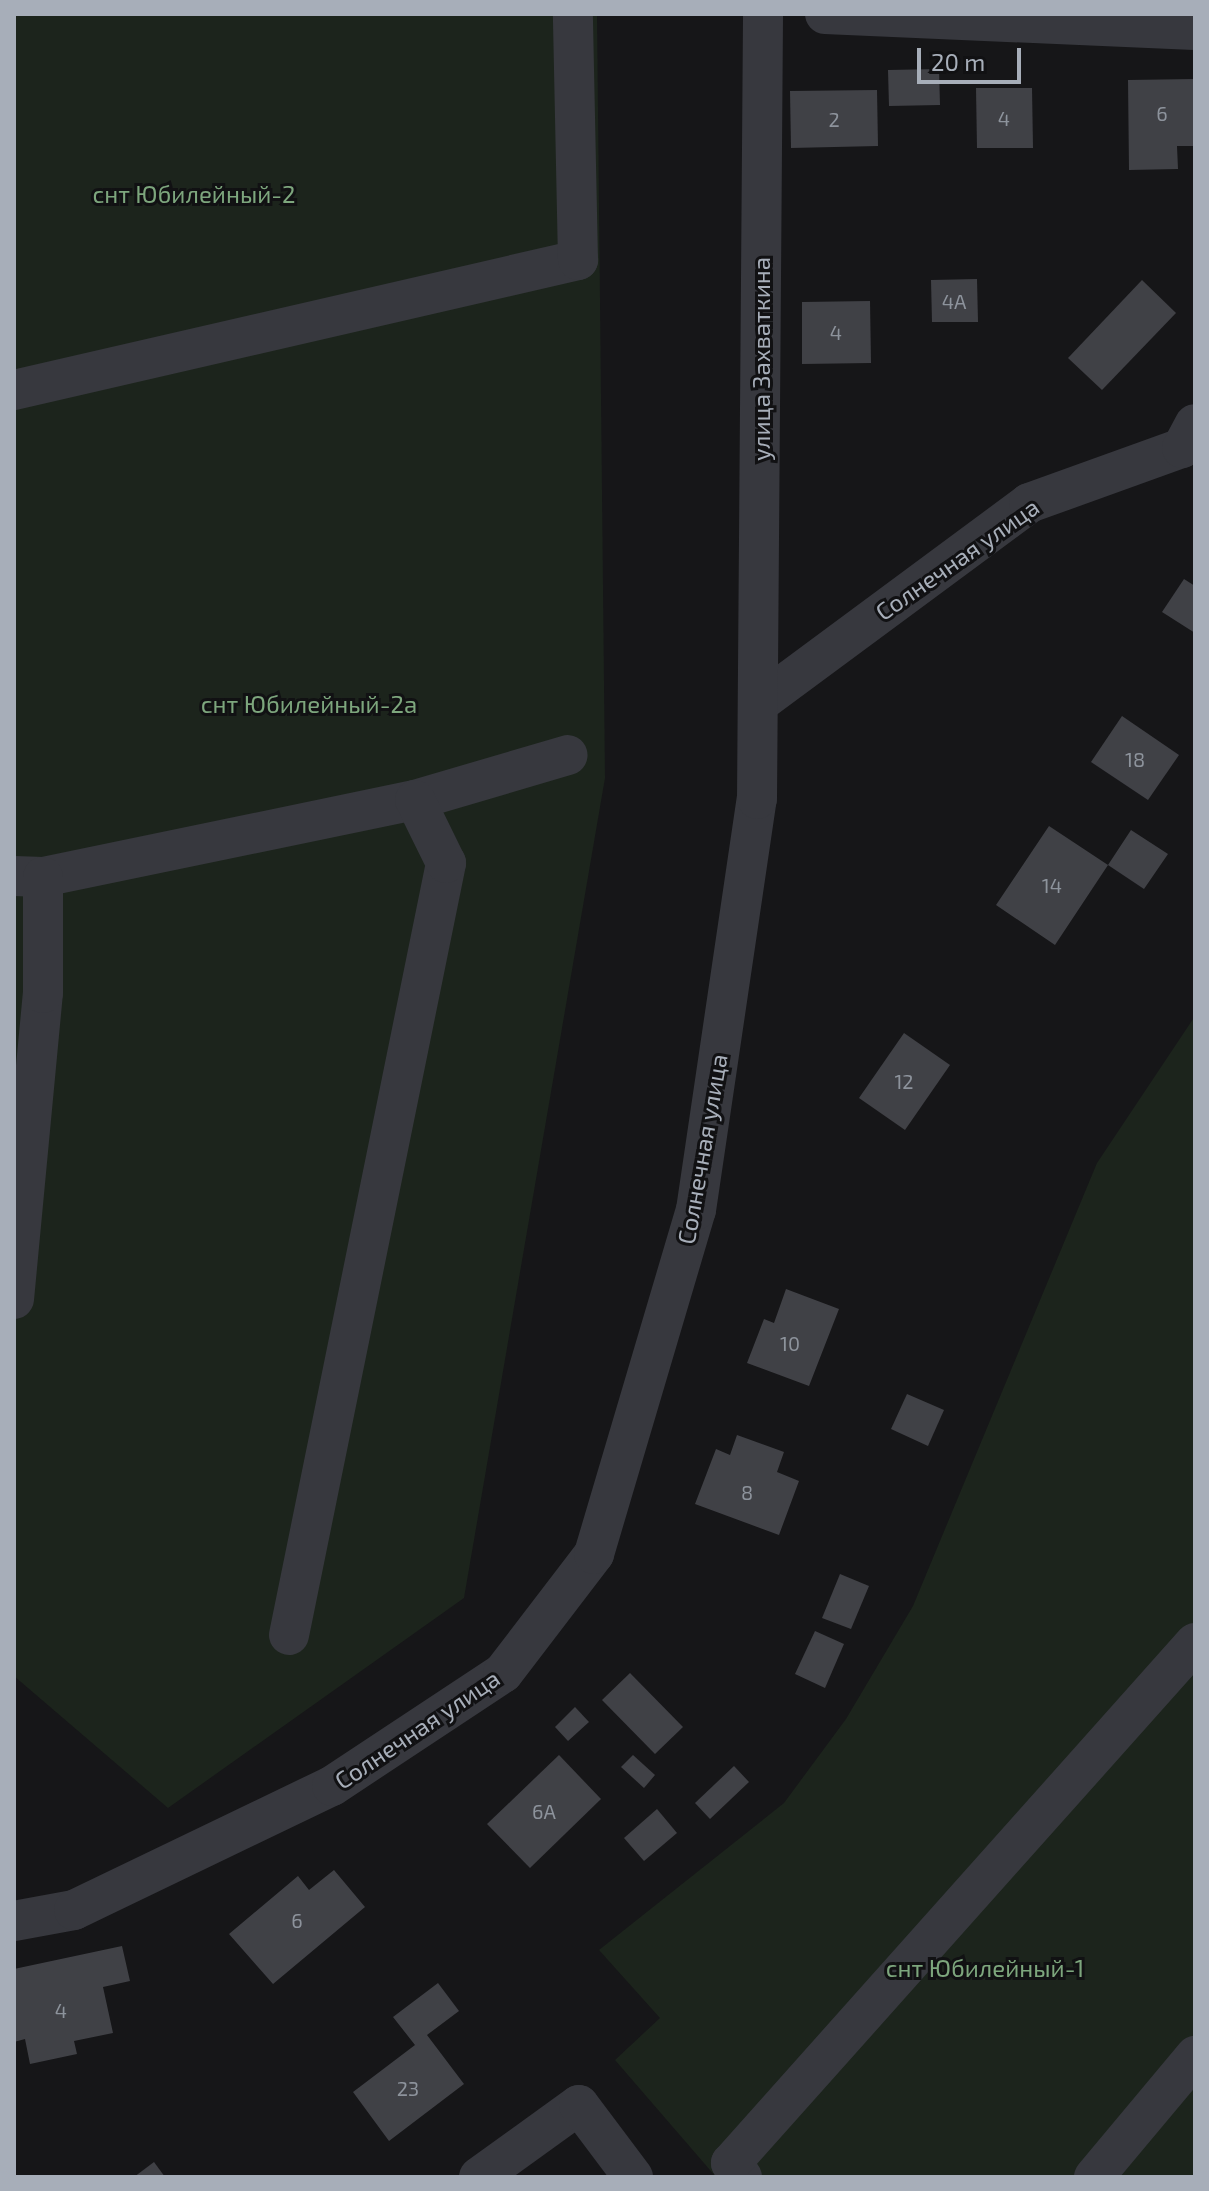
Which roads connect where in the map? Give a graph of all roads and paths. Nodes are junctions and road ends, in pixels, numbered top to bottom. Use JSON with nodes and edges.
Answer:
{"nodes":[{"id":1,"x":573,"y":14,"type":"edge"},
{"id":2,"x":763,"y":14,"type":"edge"},
{"id":3,"x":825,"y":14,"type":"edge"},
{"id":4,"x":1195,"y":30,"type":"edge"},
{"id":5,"x":14,"y":390,"type":"edge"},
{"id":6,"x":1195,"y":424,"type":"edge"},
{"id":7,"x":759,"y":703,"type":"junction"},
{"id":8,"x":568,"y":755,"type":"dead end"},
{"id":9,"x":415,"y":800,"type":"junction"},
{"id":10,"x":29,"y":877,"type":"edge"},
{"id":11,"x":14,"y":1299,"type":"edge"},
{"id":12,"x":289,"y":1635,"type":"dead end"},
{"id":13,"x":1195,"y":1643,"type":"edge"},
{"id":14,"x":14,"y":1921,"type":"edge"},
{"id":15,"x":1195,"y":2056,"type":"edge"},
{"id":16,"x":479,"y":2177,"type":"edge"},
{"id":17,"x":633,"y":2177,"type":"edge"},
{"id":18,"x":742,"y":2177,"type":"edge"},
{"id":19,"x":1094,"y":2177,"type":"edge"}],
"edges":[{"from":1,"to":5,"type":"street"},
{"from":2,"to":7,"type":"street","name":"улица Захваткина"},
{"from":3,"to":4,"type":"street"},
{"from":6,"to":7,"type":"street","name":"Солнечная улица"},
{"from":7,"to":14,"type":"street","name":"Солнечная улица"},
{"from":8,"to":9,"type":"street"},
{"from":9,"to":10,"type":"street"},
{"from":9,"to":12,"type":"street"},
{"from":10,"to":11,"type":"street"},
{"from":13,"to":18,"type":"street"},
{"from":15,"to":19,"type":"street"},
{"from":16,"to":17,"type":"street"}]}
